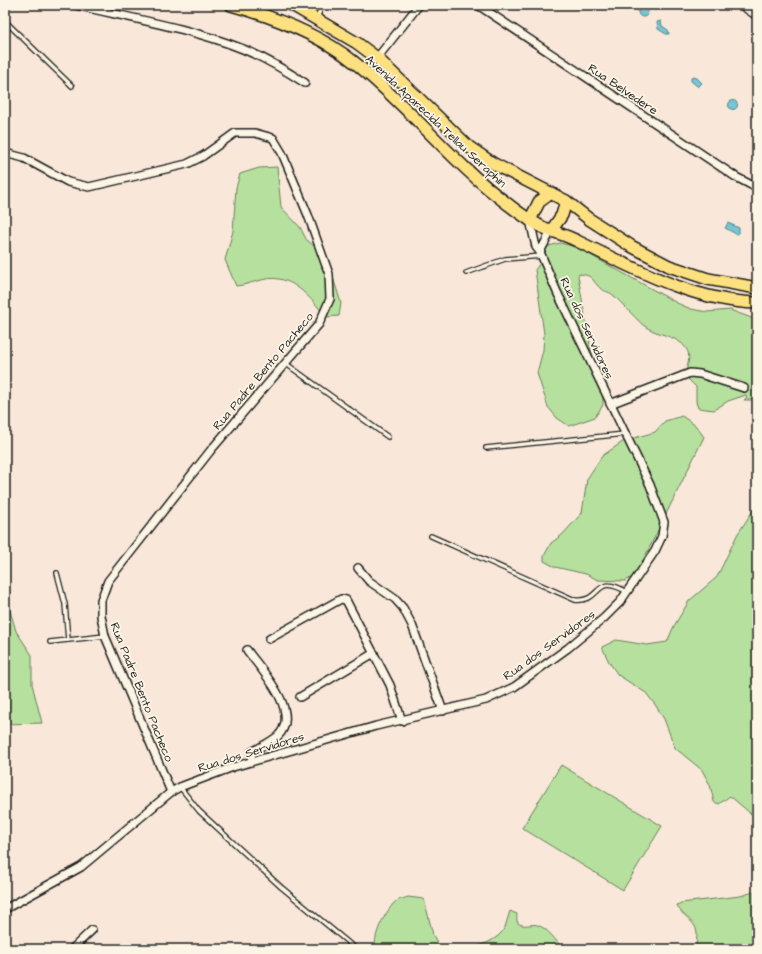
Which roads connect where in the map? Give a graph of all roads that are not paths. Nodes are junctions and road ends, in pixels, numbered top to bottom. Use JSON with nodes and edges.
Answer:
{"nodes":[{"id":1,"x":74,"y":5,"type":"edge"},
{"id":2,"x":231,"y":5,"type":"edge"},
{"id":3,"x":292,"y":5,"type":"edge"},
{"id":4,"x":322,"y":5,"type":"edge"},
{"id":5,"x":419,"y":5,"type":"edge"},
{"id":6,"x":478,"y":5,"type":"edge"},
{"id":7,"x":741,"y":5,"type":"edge"},
{"id":8,"x":757,"y":16,"type":"edge"},
{"id":9,"x":317,"y":19,"type":"junction"},
{"id":10,"x":5,"y":21,"type":"edge"},
{"id":11,"x":377,"y":58,"type":"junction"},
{"id":12,"x":305,"y":83,"type":"dead end"},
{"id":13,"x":72,"y":86,"type":"dead end"},
{"id":14,"x":5,"y":153,"type":"edge"},
{"id":15,"x":757,"y":188,"type":"edge"},
{"id":16,"x":551,"y":193,"type":"junction"},
{"id":17,"x":566,"y":201,"type":"junction"},
{"id":18,"x":530,"y":220,"type":"junction"},
{"id":19,"x":552,"y":231,"type":"junction"},
{"id":20,"x":541,"y":254,"type":"junction"},
{"id":21,"x":466,"y":274,"type":"dead end"},
{"id":22,"x":757,"y":288,"type":"edge"},
{"id":23,"x":757,"y":303,"type":"edge"},
{"id":24,"x":285,"y":363,"type":"junction"},
{"id":25,"x":744,"y":388,"type":"dead end"},
{"id":26,"x":610,"y":404,"type":"junction"},
{"id":27,"x":625,"y":434,"type":"junction"},
{"id":28,"x":388,"y":437,"type":"dead end"},
{"id":29,"x":486,"y":448,"type":"dead end"},
{"id":30,"x":431,"y":536,"type":"dead end"},
{"id":31,"x":358,"y":568,"type":"dead end"},
{"id":32,"x":57,"y":573,"type":"dead end"},
{"id":33,"x":628,"y":592,"type":"junction"},
{"id":34,"x":105,"y":636,"type":"junction"},
{"id":35,"x":269,"y":639,"type":"dead end"},
{"id":36,"x":68,"y":640,"type":"junction"},
{"id":37,"x":50,"y":642,"type":"dead end"},
{"id":38,"x":247,"y":650,"type":"dead end"},
{"id":39,"x":374,"y":653,"type":"junction"},
{"id":40,"x":300,"y":697,"type":"dead end"},
{"id":41,"x":443,"y":711,"type":"junction"},
{"id":42,"x":402,"y":720,"type":"junction"},
{"id":43,"x":251,"y":762,"type":"junction"},
{"id":44,"x":180,"y":787,"type":"junction"},
{"id":45,"x":171,"y":792,"type":"junction"},
{"id":46,"x":5,"y":909,"type":"edge"},
{"id":47,"x":92,"y":930,"type":"dead end"},
{"id":48,"x":72,"y":949,"type":"edge"},
{"id":49,"x":356,"y":949,"type":"edge"}],
"edges":[{"from":1,"to":12,"type":"street"},
{"from":2,"to":18,"type":"main road","name":"Avenida Aparecida Tellau Seraphin"},
{"from":3,"to":9,"type":"main road","name":"Avenida Aparecida Tellau Seraphin"},
{"from":4,"to":9,"type":"lane"},
{"from":5,"to":11,"type":"street"},
{"from":6,"to":15,"type":"street","name":"Rua Belvedere"},
{"from":7,"to":8,"type":"street"},
{"from":9,"to":11,"type":"main road","name":"Avenida Aparecida Tellau Seraphin"},
{"from":10,"to":13,"type":"lane"},
{"from":11,"to":16,"type":"main road","name":"Avenida Aparecida Tellau Seraphin"},
{"from":14,"to":24,"type":"street","name":"Rua Padre Bento Pacheco"},
{"from":16,"to":17,"type":"main road","name":"Avenida Aparecida Tellau Seraphin"},
{"from":16,"to":18,"type":"main road"},
{"from":17,"to":19,"type":"main road"},
{"from":17,"to":22,"type":"main road","name":"Avenida Aparecida Tellau Seraphin"},
{"from":18,"to":19,"type":"main road","name":"Avenida Aparecida Tellau Seraphin"},
{"from":18,"to":20,"type":"street","name":"Rua dos Servidores"},
{"from":19,"to":20,"type":"street"},
{"from":19,"to":23,"type":"main road","name":"Avenida Aparecida Tellau Seraphin"},
{"from":20,"to":21,"type":"lane"},
{"from":20,"to":26,"type":"street","name":"Rua dos Servidores"},
{"from":24,"to":28,"type":"lane"},
{"from":24,"to":34,"type":"street","name":"Rua Padre Bento Pacheco"},
{"from":25,"to":26,"type":"street"},
{"from":26,"to":27,"type":"street","name":"Rua dos Servidores"},
{"from":27,"to":29,"type":"lane"},
{"from":27,"to":33,"type":"street","name":"Rua dos Servidores"},
{"from":30,"to":33,"type":"lane"},
{"from":31,"to":41,"type":"street"},
{"from":32,"to":36,"type":"lane"},
{"from":33,"to":41,"type":"street","name":"Rua dos Servidores"},
{"from":34,"to":36,"type":"lane"},
{"from":34,"to":45,"type":"street","name":"Rua Padre Bento Pacheco"},
{"from":35,"to":39,"type":"street"},
{"from":36,"to":37,"type":"lane"},
{"from":38,"to":43,"type":"street"},
{"from":39,"to":40,"type":"street"},
{"from":39,"to":42,"type":"street"},
{"from":41,"to":42,"type":"street","name":"Rua dos Servidores"},
{"from":42,"to":43,"type":"street","name":"Rua dos Servidores"},
{"from":43,"to":44,"type":"street","name":"Rua dos Servidores"},
{"from":44,"to":45,"type":"street","name":"Rua dos Servidores"},
{"from":44,"to":49,"type":"lane"},
{"from":45,"to":46,"type":"street","name":"Rua dos Servidores"},
{"from":47,"to":48,"type":"street"}]}
